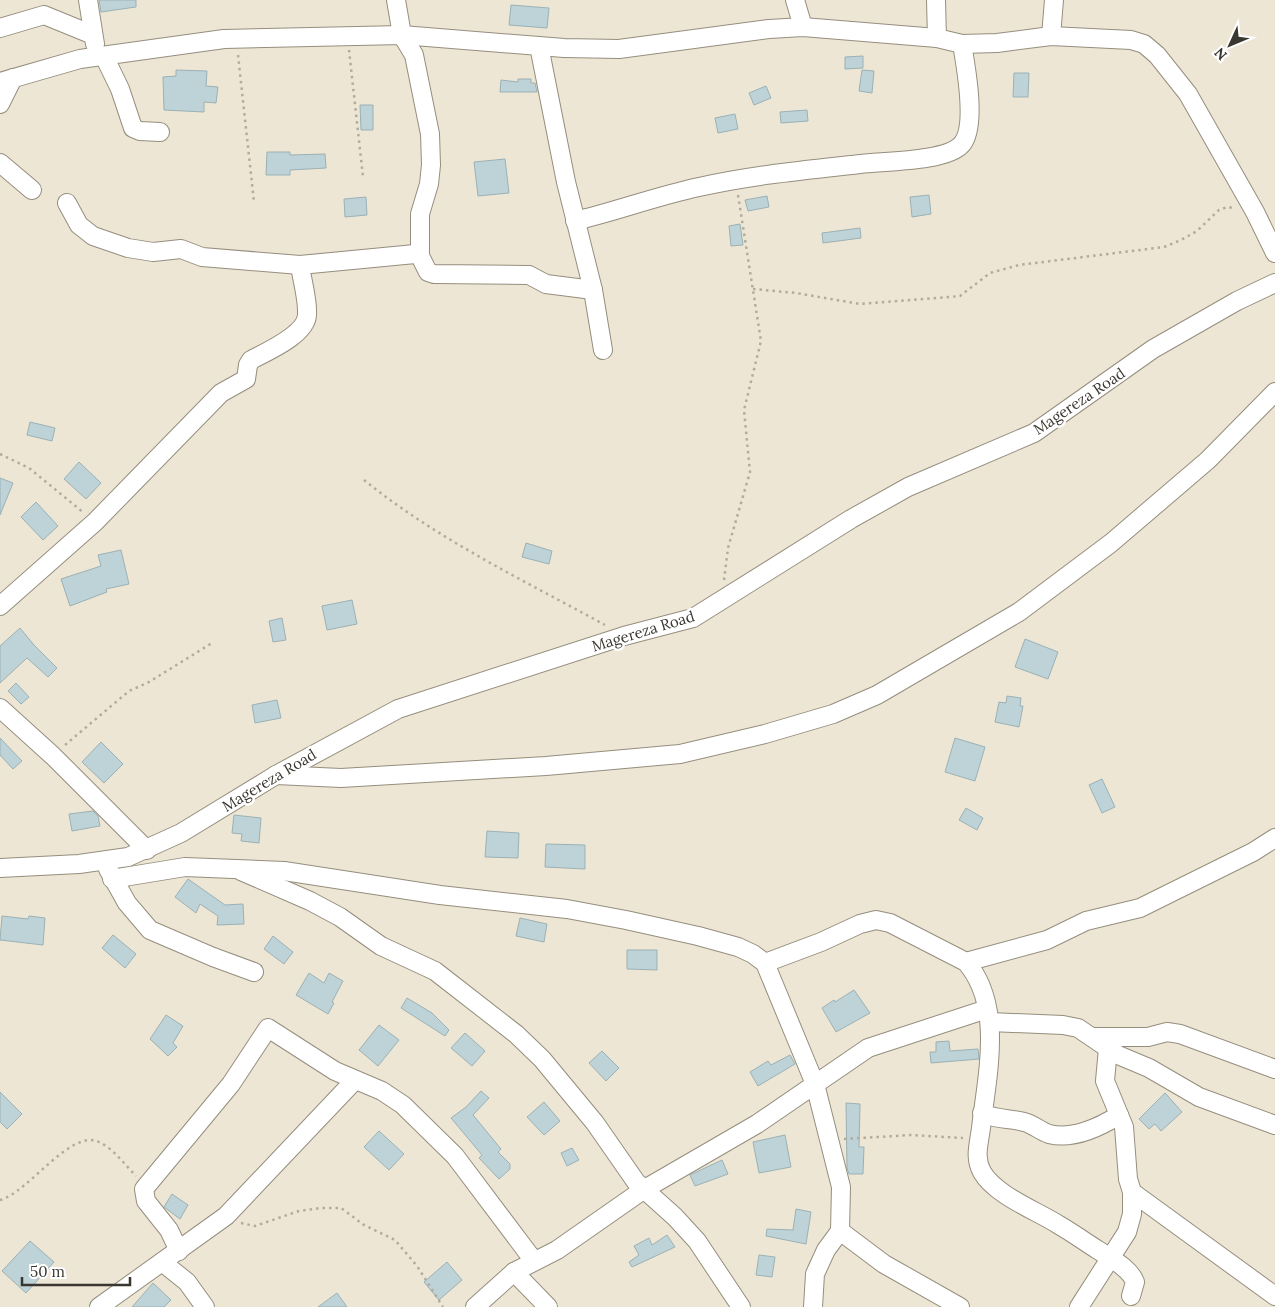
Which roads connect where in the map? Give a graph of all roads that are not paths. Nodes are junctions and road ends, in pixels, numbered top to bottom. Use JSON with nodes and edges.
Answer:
{"nodes":[{"id":1,"x":88,"y":0,"type":"edge"},
{"id":2,"x":396,"y":0,"type":"edge"},
{"id":3,"x":795,"y":0,"type":"edge"},
{"id":4,"x":936,"y":0,"type":"edge"},
{"id":5,"x":1054,"y":0,"type":"edge"},
{"id":6,"x":804,"y":27,"type":"junction"},
{"id":7,"x":0,"y":28,"type":"edge"},
{"id":8,"x":93,"y":35,"type":"junction"},
{"id":9,"x":402,"y":35,"type":"junction"},
{"id":10,"x":1051,"y":36,"type":"junction"},
{"id":11,"x":937,"y":38,"type":"junction"},
{"id":12,"x":962,"y":44,"type":"junction"},
{"id":13,"x":539,"y":46,"type":"junction"},
{"id":14,"x":101,"y":56,"type":"junction"},
{"id":15,"x":6,"y":80,"type":"edge"},
{"id":16,"x":0,"y":104,"type":"edge"},
{"id":17,"x":160,"y":132,"type":"dead end"},
{"id":18,"x":0,"y":163,"type":"edge"},
{"id":19,"x":32,"y":190,"type":"dead end"},
{"id":20,"x":67,"y":203,"type":"dead end"},
{"id":21,"x":575,"y":222,"type":"junction"},
{"id":22,"x":1275,"y":252,"type":"edge"},
{"id":23,"x":420,"y":256,"type":"junction"},
{"id":24,"x":300,"y":265,"type":"junction"},
{"id":25,"x":1275,"y":283,"type":"edge"},
{"id":26,"x":593,"y":290,"type":"junction"},
{"id":27,"x":602,"y":350,"type":"dead end"},
{"id":28,"x":1275,"y":392,"type":"edge"},
{"id":29,"x":0,"y":606,"type":"edge"},
{"id":30,"x":0,"y":708,"type":"edge"},
{"id":31,"x":276,"y":775,"type":"junction"},
{"id":32,"x":1275,"y":838,"type":"edge"},
{"id":33,"x":147,"y":850,"type":"junction"},
{"id":34,"x":104,"y":861,"type":"junction"},
{"id":35,"x":0,"y":868,"type":"edge"},
{"id":36,"x":237,"y":869,"type":"junction"},
{"id":37,"x":112,"y":879,"type":"junction"},
{"id":38,"x":966,"y":962,"type":"junction"},
{"id":39,"x":765,"y":963,"type":"junction"},
{"id":40,"x":254,"y":972,"type":"dead end"},
{"id":41,"x":988,"y":1015,"type":"junction"},
{"id":42,"x":1094,"y":1037,"type":"junction"},
{"id":43,"x":1108,"y":1048,"type":"junction"},
{"id":44,"x":1275,"y":1069,"type":"edge"},
{"id":45,"x":355,"y":1080,"type":"junction"},
{"id":46,"x":815,"y":1084,"type":"junction"},
{"id":47,"x":982,"y":1113,"type":"junction"},
{"id":48,"x":1120,"y":1115,"type":"junction"},
{"id":49,"x":1275,"y":1125,"type":"edge"},
{"id":50,"x":643,"y":1190,"type":"junction"},
{"id":51,"x":1132,"y":1192,"type":"junction"},
{"id":52,"x":840,"y":1231,"type":"junction"},
{"id":53,"x":179,"y":1251,"type":"junction"},
{"id":54,"x":1111,"y":1258,"type":"junction"},
{"id":55,"x":534,"y":1261,"type":"junction"},
{"id":56,"x":162,"y":1262,"type":"junction"},
{"id":57,"x":514,"y":1272,"type":"junction"},
{"id":58,"x":1130,"y":1296,"type":"dead end"},
{"id":59,"x":1275,"y":1296,"type":"edge"},
{"id":60,"x":99,"y":1307,"type":"edge"},
{"id":61,"x":206,"y":1307,"type":"edge"},
{"id":62,"x":475,"y":1307,"type":"edge"},
{"id":63,"x":548,"y":1307,"type":"edge"},
{"id":64,"x":741,"y":1307,"type":"edge"},
{"id":65,"x":813,"y":1307,"type":"edge"},
{"id":66,"x":960,"y":1307,"type":"edge"},
{"id":67,"x":1079,"y":1307,"type":"edge"}],
"edges":[{"from":1,"to":8,"type":"street"},
{"from":2,"to":9,"type":"street"},
{"from":3,"to":6,"type":"street"},
{"from":4,"to":11,"type":"street"},
{"from":5,"to":10,"type":"street"},
{"from":6,"to":11,"type":"street"},
{"from":6,"to":13,"type":"street"},
{"from":7,"to":8,"type":"street"},
{"from":8,"to":14,"type":"street"},
{"from":9,"to":13,"type":"street"},
{"from":9,"to":14,"type":"street"},
{"from":9,"to":23,"type":"street"},
{"from":10,"to":12,"type":"street"},
{"from":10,"to":22,"type":"street"},
{"from":11,"to":12,"type":"street"},
{"from":12,"to":21,"type":"street"},
{"from":13,"to":21,"type":"street"},
{"from":14,"to":15,"type":"street"},
{"from":14,"to":17,"type":"street"},
{"from":15,"to":16,"type":"street"},
{"from":18,"to":19,"type":"street"},
{"from":20,"to":24,"type":"street"},
{"from":21,"to":26,"type":"street"},
{"from":23,"to":24,"type":"street"},
{"from":23,"to":26,"type":"street"},
{"from":24,"to":29,"type":"street"},
{"from":25,"to":31,"type":"street","name":"Magereza Road"},
{"from":26,"to":27,"type":"street"},
{"from":28,"to":31,"type":"street"},
{"from":30,"to":33,"type":"street"},
{"from":31,"to":33,"type":"street","name":"Magereza Road"},
{"from":32,"to":38,"type":"street"},
{"from":33,"to":34,"type":"street","name":"Magereza Road"},
{"from":34,"to":35,"type":"street","name":"Magereza Road"},
{"from":34,"to":37,"type":"street"},
{"from":36,"to":37,"type":"street"},
{"from":36,"to":39,"type":"street"},
{"from":36,"to":50,"type":"street"},
{"from":37,"to":40,"type":"street"},
{"from":38,"to":39,"type":"street"},
{"from":38,"to":41,"type":"street"},
{"from":39,"to":46,"type":"street"},
{"from":41,"to":42,"type":"street"},
{"from":41,"to":46,"type":"street"},
{"from":41,"to":47,"type":"street"},
{"from":42,"to":43,"type":"street"},
{"from":42,"to":44,"type":"street"},
{"from":43,"to":48,"type":"street"},
{"from":43,"to":49,"type":"street"},
{"from":45,"to":53,"type":"street"},
{"from":45,"to":53,"type":"street"},
{"from":45,"to":55,"type":"street"},
{"from":46,"to":50,"type":"street"},
{"from":46,"to":52,"type":"street"},
{"from":47,"to":48,"type":"street"},
{"from":47,"to":54,"type":"street"},
{"from":48,"to":51,"type":"street"},
{"from":50,"to":55,"type":"street"},
{"from":50,"to":64,"type":"street"},
{"from":51,"to":54,"type":"street"},
{"from":51,"to":59,"type":"street"},
{"from":52,"to":65,"type":"street"},
{"from":52,"to":66,"type":"street"},
{"from":53,"to":56,"type":"street"},
{"from":54,"to":58,"type":"street"},
{"from":54,"to":67,"type":"street"},
{"from":55,"to":57,"type":"street"},
{"from":56,"to":60,"type":"street"},
{"from":56,"to":61,"type":"street"},
{"from":57,"to":62,"type":"street"},
{"from":57,"to":63,"type":"street"}]}
